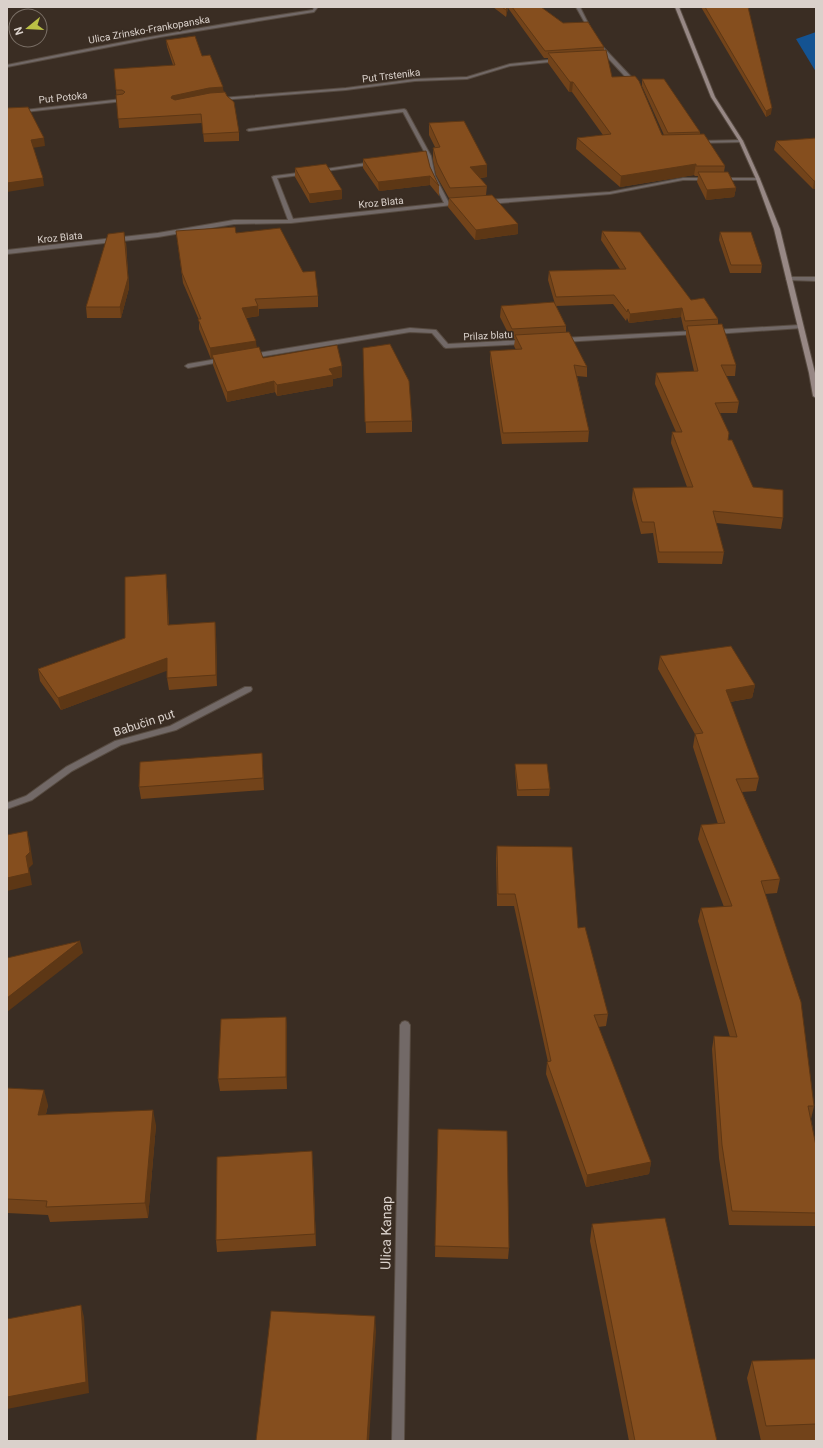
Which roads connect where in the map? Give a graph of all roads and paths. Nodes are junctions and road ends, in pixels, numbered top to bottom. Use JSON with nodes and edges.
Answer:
{"nodes":[{"id":1,"x":316,"y":7,"type":"edge"},
{"id":2,"x":578,"y":7,"type":"edge"},
{"id":3,"x":677,"y":7,"type":"edge"},
{"id":4,"x":596,"y":39,"type":"edge"},
{"id":5,"x":600,"y":45,"type":"edge"},
{"id":6,"x":609,"y":57,"type":"junction"},
{"id":7,"x":601,"y":58,"type":"edge"},
{"id":8,"x":564,"y":60,"type":"edge"},
{"id":9,"x":7,"y":66,"type":"edge"},
{"id":10,"x":641,"y":90,"type":"edge"},
{"id":11,"x":216,"y":99,"type":"edge"},
{"id":12,"x":122,"y":100,"type":"edge"},
{"id":13,"x":7,"y":113,"type":"edge"},
{"id":14,"x":249,"y":130,"type":"dead end"},
{"id":15,"x":741,"y":141,"type":"junction"},
{"id":16,"x":695,"y":142,"type":"edge"},
{"id":17,"x":429,"y":156,"type":"junction"},
{"id":18,"x":414,"y":158,"type":"edge"},
{"id":19,"x":382,"y":162,"type":"edge"},
{"id":20,"x":758,"y":178,"type":"junction"},
{"id":21,"x":478,"y":202,"type":"edge"},
{"id":22,"x":463,"y":203,"type":"edge"},
{"id":23,"x":447,"y":204,"type":"junction"},
{"id":24,"x":291,"y":220,"type":"junction"},
{"id":25,"x":7,"y":252,"type":"edge"},
{"id":26,"x":789,"y":279,"type":"junction"},
{"id":27,"x":816,"y":279,"type":"edge"},
{"id":28,"x":800,"y":327,"type":"junction"},
{"id":29,"x":556,"y":340,"type":"edge"},
{"id":30,"x":532,"y":342,"type":"edge"},
{"id":31,"x":249,"y":356,"type":"edge"},
{"id":32,"x":226,"y":360,"type":"edge"},
{"id":33,"x":188,"y":366,"type":"dead end"},
{"id":34,"x":816,"y":396,"type":"edge"},
{"id":35,"x":248,"y":689,"type":"dead end"},
{"id":36,"x":7,"y":806,"type":"edge"},
{"id":37,"x":405,"y":1025,"type":"dead end"},
{"id":38,"x":398,"y":1441,"type":"edge"}],
"edges":[{"from":1,"to":9,"type":"street","name":"Ulica Zrinsko-Frankopanska"},
{"from":2,"to":4,"type":"street"},
{"from":3,"to":15,"type":"main road"},
{"from":5,"to":6,"type":"street"},
{"from":6,"to":7,"type":"street"},
{"from":6,"to":10,"type":"street"},
{"from":8,"to":11,"type":"street","name":"Put Trstenika"},
{"from":12,"to":13,"type":"street","name":"Put Potoka"},
{"from":14,"to":17,"type":"street"},
{"from":15,"to":16,"type":"street"},
{"from":15,"to":20,"type":"main road"},
{"from":17,"to":18,"type":"street"},
{"from":17,"to":23,"type":"street"},
{"from":19,"to":24,"type":"street"},
{"from":20,"to":21,"type":"street"},
{"from":20,"to":26,"type":"main road"},
{"from":22,"to":23,"type":"street","name":"Kroz Blata"},
{"from":23,"to":24,"type":"street","name":"Kroz Blata"},
{"from":24,"to":25,"type":"street","name":"Kroz Blata"},
{"from":26,"to":27,"type":"street"},
{"from":26,"to":28,"type":"main road"},
{"from":28,"to":29,"type":"street"},
{"from":28,"to":34,"type":"main road"},
{"from":30,"to":31,"type":"street","name":"Prilaz blatu"},
{"from":32,"to":33,"type":"street"},
{"from":35,"to":36,"type":"street","name":"Babučin put"},
{"from":37,"to":38,"type":"street","name":"Ulica Kanap"}]}
